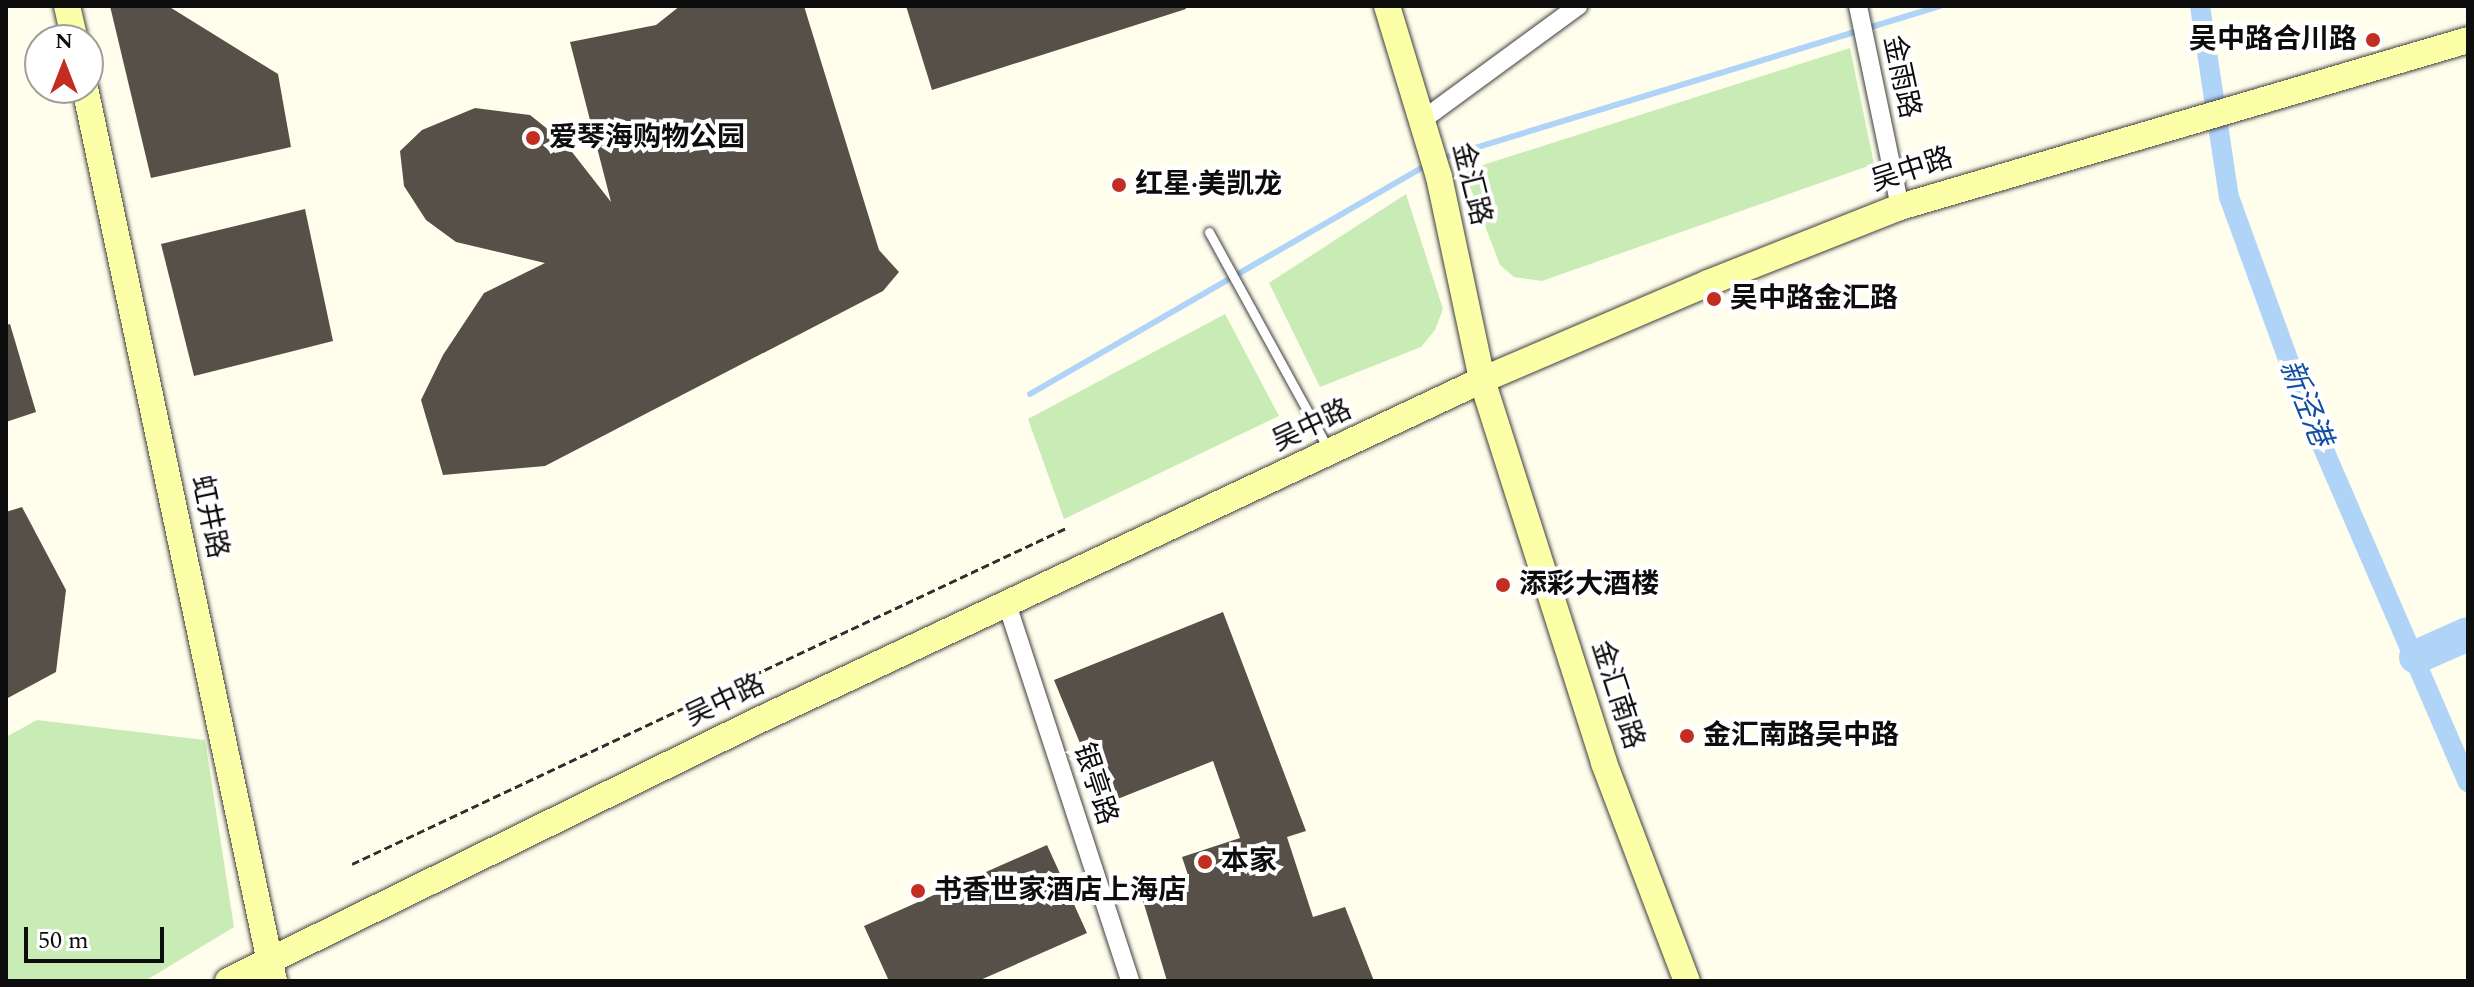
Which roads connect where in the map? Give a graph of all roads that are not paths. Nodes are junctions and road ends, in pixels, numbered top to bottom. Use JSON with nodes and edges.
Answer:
{"nodes":[{"id":1,"x":1387,"y":6,"type":"edge"},
{"id":2,"x":1578,"y":6,"type":"edge"},
{"id":3,"x":1858,"y":9,"type":"edge"},
{"id":4,"x":2468,"y":40,"type":"edge"},
{"id":5,"x":88,"y":104,"type":"edge"},
{"id":6,"x":1424,"y":129,"type":"junction"},
{"id":7,"x":1900,"y":207,"type":"junction"},
{"id":8,"x":1209,"y":232,"type":"dead end"},
{"id":9,"x":1482,"y":380,"type":"junction"},
{"id":10,"x":1330,"y":453,"type":"junction"},
{"id":11,"x":1007,"y":604,"type":"junction"},
{"id":12,"x":272,"y":970,"type":"edge"},
{"id":13,"x":228,"y":981,"type":"edge"},
{"id":14,"x":1130,"y":981,"type":"edge"},
{"id":15,"x":1687,"y":981,"type":"edge"}],
"edges":[{"from":1,"to":6,"type":"main road","name":"金汇路"},
{"from":2,"to":6,"type":"street"},
{"from":3,"to":7,"type":"street","name":"金雨路"},
{"from":4,"to":7,"type":"main road","name":"吴中路"},
{"from":5,"to":12,"type":"main road","name":"虹井路"},
{"from":6,"to":9,"type":"main road","name":"金汇路"},
{"from":7,"to":9,"type":"main road","name":"吴中路"},
{"from":8,"to":10,"type":"lane"},
{"from":9,"to":10,"type":"main road","name":"吴中路"},
{"from":9,"to":15,"type":"main road","name":"金汇南路"},
{"from":10,"to":11,"type":"main road","name":"吴中路"},
{"from":11,"to":12,"type":"main road","name":"吴中路"},
{"from":11,"to":14,"type":"street","name":"银亭路"},
{"from":12,"to":13,"type":"main road","name":"吴中路"}]}
